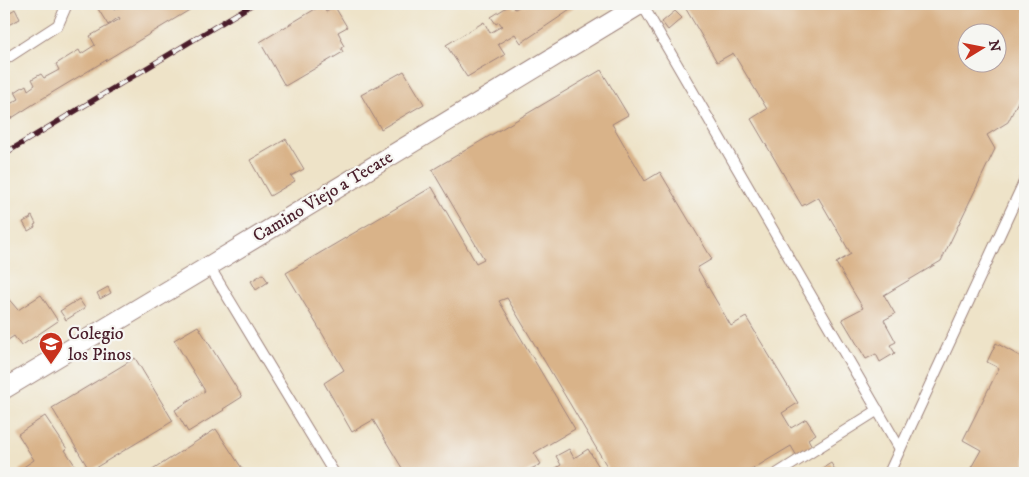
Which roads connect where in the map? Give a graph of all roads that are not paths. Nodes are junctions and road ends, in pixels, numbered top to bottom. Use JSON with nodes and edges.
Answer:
{"nodes":[{"id":1,"x":67,"y":4,"type":"edge"},
{"id":2,"x":641,"y":4,"type":"edge"},
{"id":3,"x":4,"y":60,"type":"edge"},
{"id":4,"x":1025,"y":180,"type":"edge"},
{"id":5,"x":209,"y":266,"type":"junction"},
{"id":6,"x":4,"y":389,"type":"edge"},
{"id":7,"x":878,"y":410,"type":"junction"},
{"id":8,"x":900,"y":450,"type":"junction"},
{"id":9,"x":790,"y":469,"type":"edge"},
{"id":10,"x":334,"y":473,"type":"edge"},
{"id":11,"x":778,"y":473,"type":"edge"},
{"id":12,"x":889,"y":473,"type":"edge"}],
"edges":[{"from":1,"to":3,"type":"lane"},
{"from":2,"to":5,"type":"street","name":"Camino Viejo a Tecate"},
{"from":2,"to":7,"type":"lane"},
{"from":4,"to":8,"type":"lane"},
{"from":5,"to":6,"type":"street","name":"Camino Viejo a Tecate"},
{"from":5,"to":10,"type":"lane"},
{"from":7,"to":8,"type":"lane"},
{"from":7,"to":9,"type":"lane"},
{"from":8,"to":12,"type":"lane"},
{"from":9,"to":11,"type":"lane"}]}
